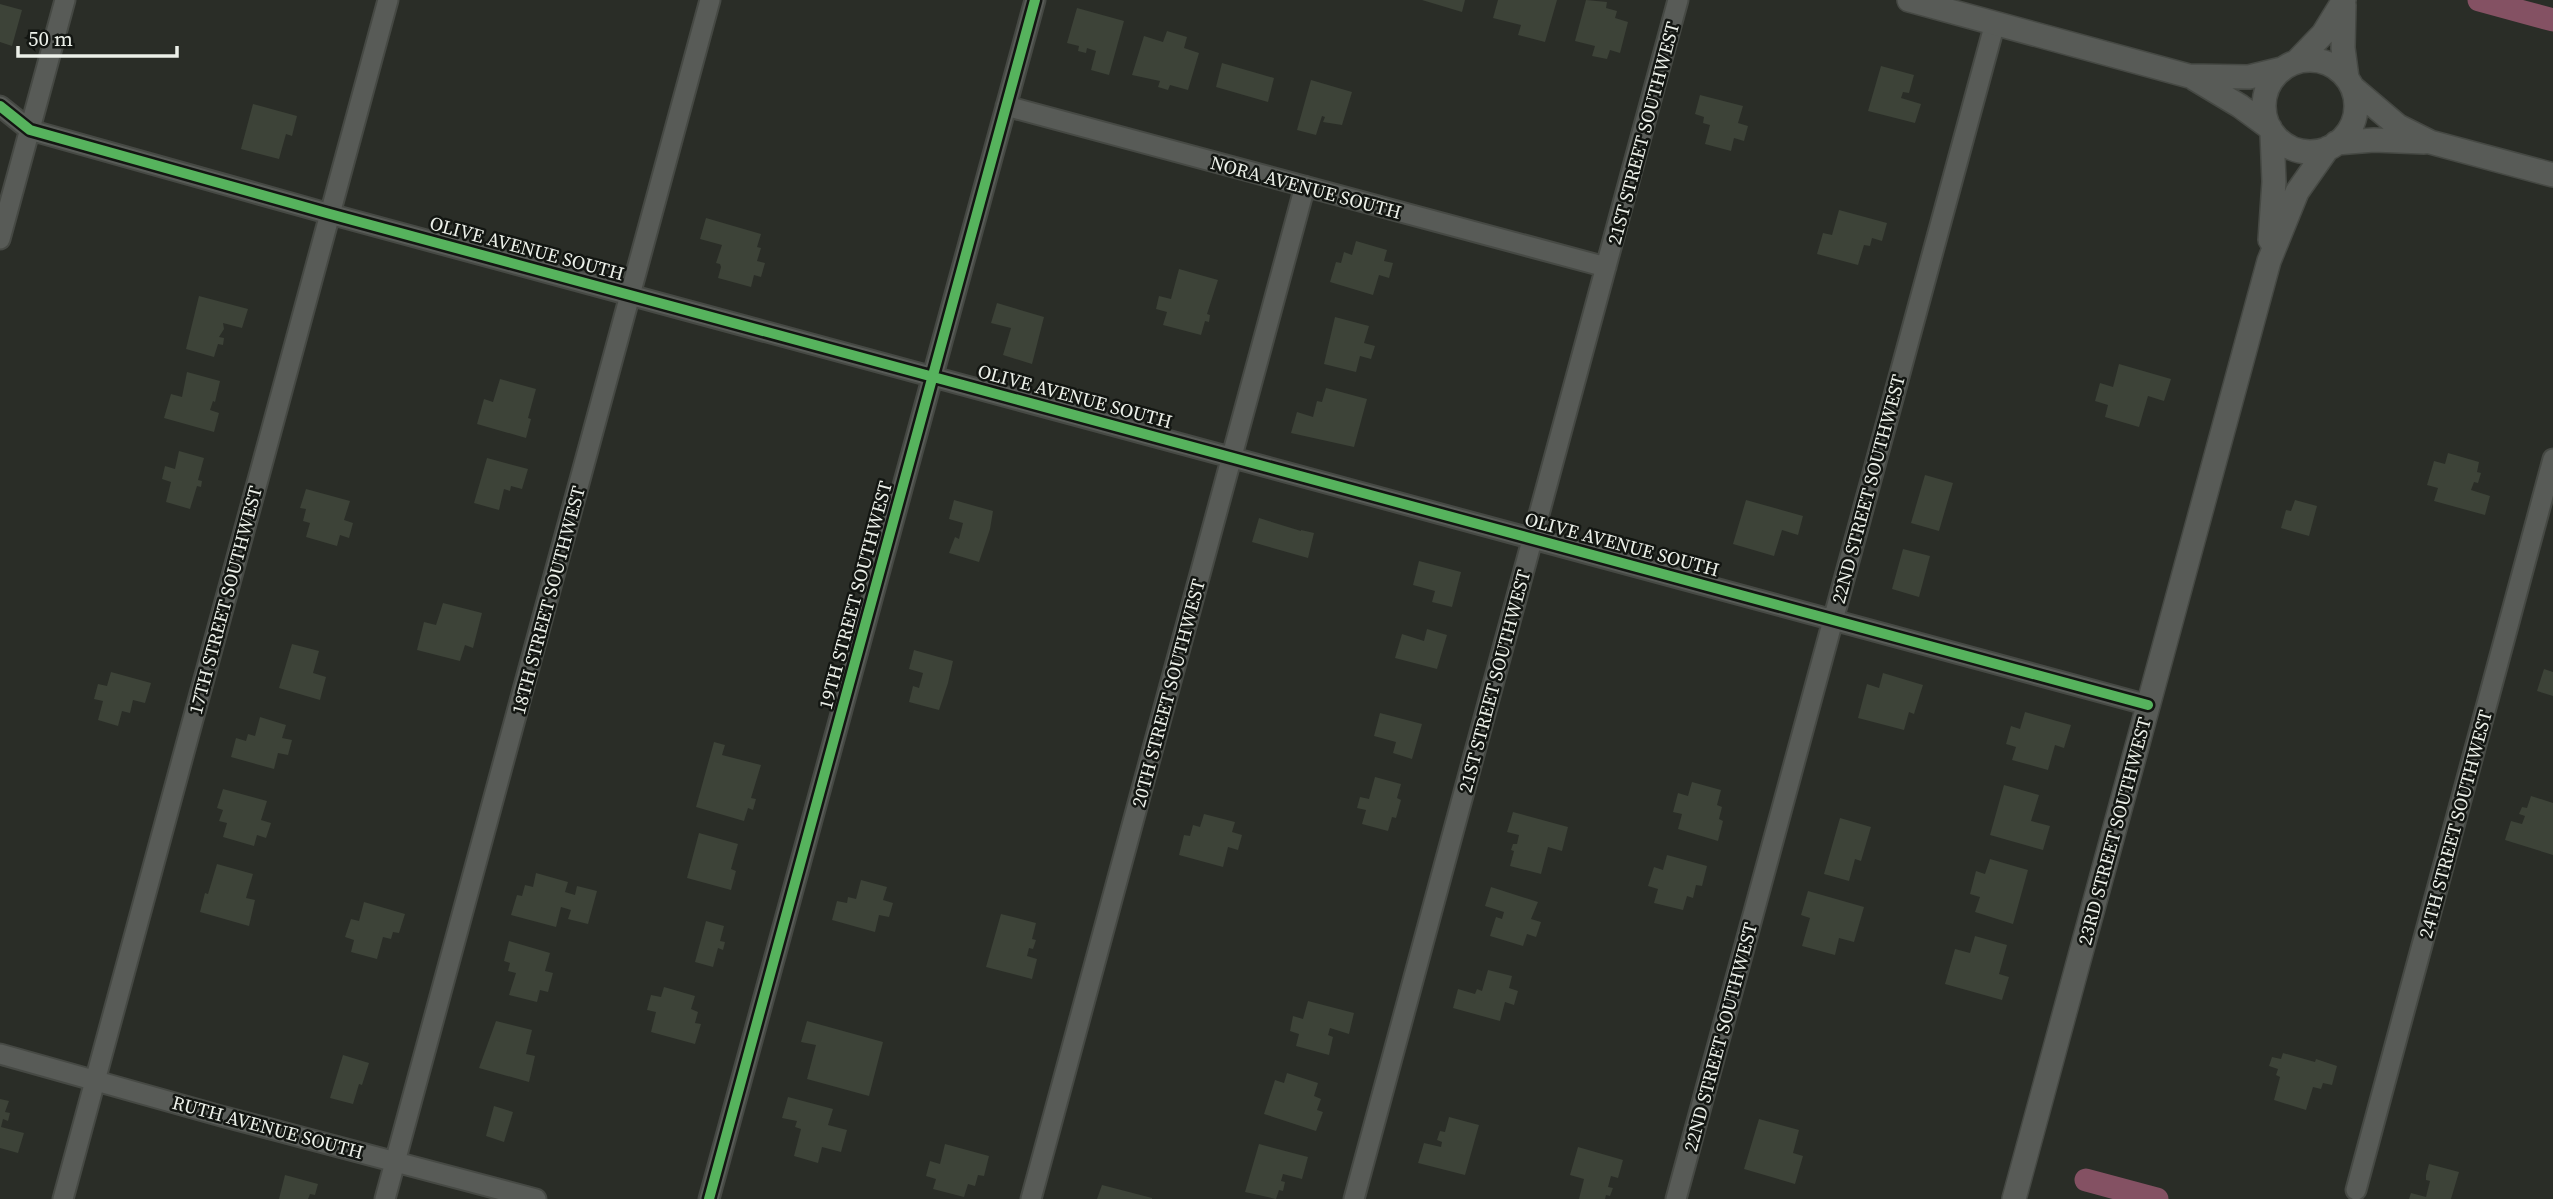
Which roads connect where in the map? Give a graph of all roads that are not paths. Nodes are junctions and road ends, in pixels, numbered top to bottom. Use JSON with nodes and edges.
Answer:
{"nodes":[{"id":1,"x":65,"y":0,"type":"edge"},
{"id":2,"x":388,"y":0,"type":"edge"},
{"id":3,"x":710,"y":0,"type":"edge"},
{"id":4,"x":1035,"y":0,"type":"edge"},
{"id":5,"x":1678,"y":0,"type":"edge"},
{"id":6,"x":1909,"y":0,"type":"edge"},
{"id":7,"x":2344,"y":0,"type":"edge"},
{"id":8,"x":1995,"y":23,"type":"junction"},
{"id":9,"x":2289,"y":66,"type":"junction"},
{"id":10,"x":2189,"y":76,"type":"junction"},
{"id":11,"x":2349,"y":82,"type":"junction"},
{"id":12,"x":0,"y":106,"type":"edge"},
{"id":13,"x":1006,"y":106,"type":"junction"},
{"id":14,"x":30,"y":130,"type":"junction"},
{"id":15,"x":2271,"y":130,"type":"junction"},
{"id":16,"x":2430,"y":142,"type":"junction"},
{"id":17,"x":2332,"y":146,"type":"junction"},
{"id":18,"x":2553,"y":175,"type":"edge"},
{"id":19,"x":1305,"y":186,"type":"junction"},
{"id":20,"x":330,"y":214,"type":"junction"},
{"id":21,"x":0,"y":239,"type":"edge"},
{"id":22,"x":2269,"y":261,"type":"junction"},
{"id":23,"x":1606,"y":267,"type":"junction"},
{"id":24,"x":630,"y":294,"type":"junction"},
{"id":25,"x":933,"y":375,"type":"junction"},
{"id":26,"x":1232,"y":456,"type":"junction"},
{"id":27,"x":2553,"y":459,"type":"edge"},
{"id":28,"x":1533,"y":538,"type":"junction"},
{"id":29,"x":1833,"y":620,"type":"junction"},
{"id":30,"x":2148,"y":705,"type":"junction"},
{"id":31,"x":0,"y":1054,"type":"edge"},
{"id":32,"x":95,"y":1080,"type":"junction"},
{"id":33,"x":396,"y":1161,"type":"junction"},
{"id":34,"x":2356,"y":1190,"type":"dead end"},
{"id":35,"x":63,"y":1199,"type":"edge"},
{"id":36,"x":386,"y":1199,"type":"edge"},
{"id":37,"x":536,"y":1199,"type":"edge"},
{"id":38,"x":709,"y":1199,"type":"edge"},
{"id":39,"x":1031,"y":1199,"type":"edge"},
{"id":40,"x":1354,"y":1199,"type":"edge"},
{"id":41,"x":1676,"y":1199,"type":"edge"},
{"id":42,"x":2014,"y":1199,"type":"edge"}],
"edges":[{"from":1,"to":14,"type":"street"},
{"from":2,"to":20,"type":"street","name":"17TH STREET SOUTHWEST"},
{"from":3,"to":24,"type":"street","name":"18TH STREET SOUTHWEST"},
{"from":4,"to":13,"type":"street","name":"19TH STREET SOUTHWEST"},
{"from":5,"to":23,"type":"street","name":"21ST STREET SOUTHWEST"},
{"from":6,"to":8,"type":"street"},
{"from":7,"to":9,"type":"street"},
{"from":7,"to":11,"type":"street"},
{"from":8,"to":10,"type":"street"},
{"from":8,"to":29,"type":"street","name":"22ND STREET SOUTHWEST"},
{"from":9,"to":10,"type":"street"},
{"from":9,"to":11,"type":"street"},
{"from":9,"to":15,"type":"street"},
{"from":10,"to":15,"type":"street"},
{"from":11,"to":16,"type":"street"},
{"from":11,"to":17,"type":"street"},
{"from":12,"to":14,"type":"street","name":"OLIVE AVENUE SOUTH"},
{"from":13,"to":19,"type":"street","name":"NORA AVENUE SOUTH"},
{"from":13,"to":25,"type":"street","name":"19TH STREET SOUTHWEST"},
{"from":14,"to":20,"type":"street","name":"OLIVE AVENUE SOUTH"},
{"from":14,"to":21,"type":"street"},
{"from":15,"to":17,"type":"street"},
{"from":15,"to":22,"type":"street","name":"23RD STREET SOUTHWEST"},
{"from":16,"to":17,"type":"street"},
{"from":16,"to":18,"type":"street"},
{"from":17,"to":22,"type":"street","name":"23RD STREET SOUTHWEST"},
{"from":19,"to":23,"type":"street","name":"NORA AVENUE SOUTH"},
{"from":19,"to":26,"type":"street","name":"20TH STREET SOUTHWEST"},
{"from":20,"to":24,"type":"street","name":"OLIVE AVENUE SOUTH"},
{"from":20,"to":32,"type":"street","name":"17TH STREET SOUTHWEST"},
{"from":22,"to":30,"type":"street","name":"23RD STREET SOUTHWEST"},
{"from":23,"to":28,"type":"street","name":"21ST STREET SOUTHWEST"},
{"from":24,"to":25,"type":"street","name":"OLIVE AVENUE SOUTH"},
{"from":24,"to":33,"type":"street","name":"18TH STREET SOUTHWEST"},
{"from":25,"to":26,"type":"street","name":"OLIVE AVENUE SOUTH"},
{"from":25,"to":38,"type":"street","name":"19TH STREET SOUTHWEST"},
{"from":26,"to":28,"type":"street","name":"OLIVE AVENUE SOUTH"},
{"from":26,"to":39,"type":"street","name":"20TH STREET SOUTHWEST"},
{"from":27,"to":34,"type":"street","name":"24TH STREET SOUTHWEST"},
{"from":28,"to":29,"type":"street","name":"OLIVE AVENUE SOUTH"},
{"from":28,"to":40,"type":"street","name":"21ST STREET SOUTHWEST"},
{"from":29,"to":30,"type":"street","name":"OLIVE AVENUE SOUTH"},
{"from":29,"to":41,"type":"street","name":"22ND STREET SOUTHWEST"},
{"from":30,"to":42,"type":"street","name":"23RD STREET SOUTHWEST"},
{"from":31,"to":32,"type":"street","name":"RUTH AVENUE SOUTH"},
{"from":32,"to":33,"type":"street","name":"RUTH AVENUE SOUTH"},
{"from":32,"to":35,"type":"street","name":"17TH STREET SOUTHWEST"},
{"from":33,"to":36,"type":"street","name":"18TH STREET SOUTHWEST"},
{"from":33,"to":37,"type":"street","name":"RUTH AVENUE SOUTH"}]}
